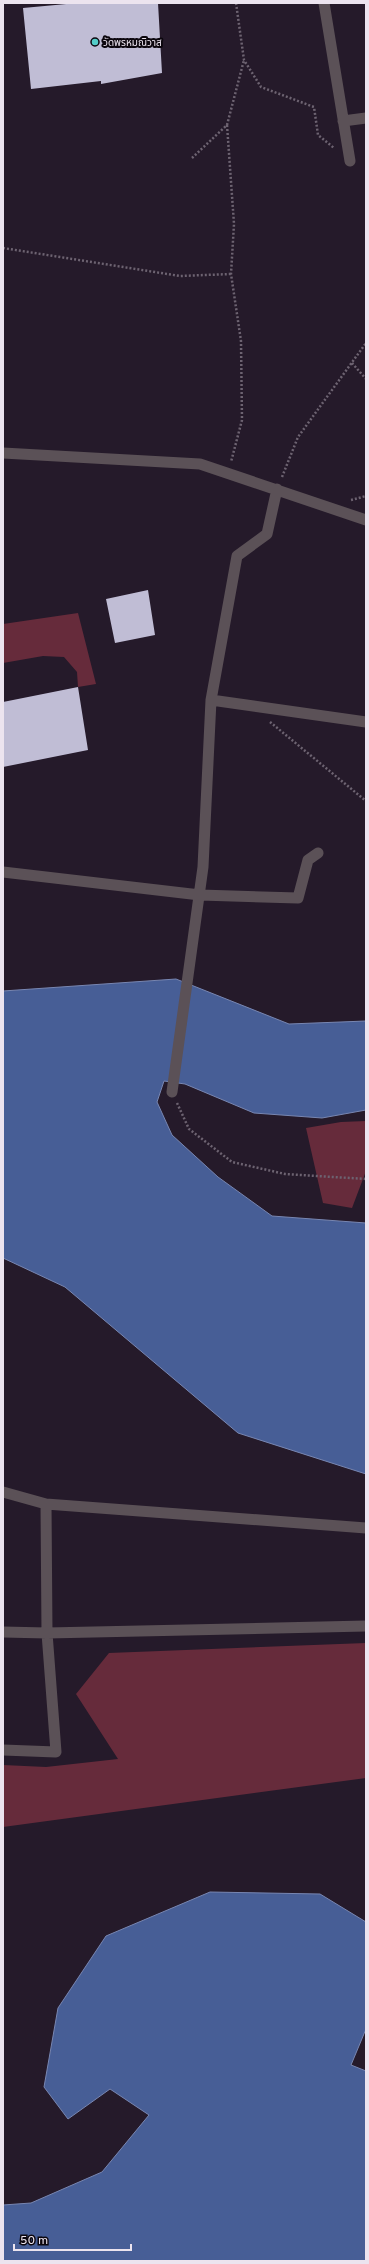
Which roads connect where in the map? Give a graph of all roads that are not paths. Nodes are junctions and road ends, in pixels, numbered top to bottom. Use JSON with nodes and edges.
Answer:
{"nodes":[{"id":1,"x":324,"y":3,"type":"edge"},
{"id":2,"x":366,"y":118,"type":"edge"},
{"id":3,"x":343,"y":121,"type":"junction"},
{"id":4,"x":350,"y":161,"type":"road end"},
{"id":5,"x":3,"y":453,"type":"edge"},
{"id":6,"x":277,"y":490,"type":"junction"},
{"id":7,"x":366,"y":520,"type":"edge"},
{"id":8,"x":211,"y":700,"type":"junction"},
{"id":9,"x":366,"y":722,"type":"edge"},
{"id":10,"x":318,"y":852,"type":"dead end"},
{"id":11,"x":3,"y":872,"type":"edge"},
{"id":12,"x":200,"y":895,"type":"junction"},
{"id":13,"x":172,"y":1092,"type":"road end"},
{"id":14,"x":3,"y":1492,"type":"edge"},
{"id":15,"x":46,"y":1504,"type":"junction"},
{"id":16,"x":366,"y":1528,"type":"edge"},
{"id":17,"x":366,"y":1626,"type":"edge"},
{"id":18,"x":3,"y":1632,"type":"edge"},
{"id":19,"x":47,"y":1633,"type":"junction"},
{"id":20,"x":3,"y":1750,"type":"edge"}],
"edges":[{"from":1,"to":3,"type":"street"},
{"from":2,"to":3,"type":"street"},
{"from":3,"to":4,"type":"street"},
{"from":5,"to":6,"type":"street"},
{"from":6,"to":7,"type":"street"},
{"from":6,"to":8,"type":"street"},
{"from":8,"to":9,"type":"street"},
{"from":8,"to":12,"type":"street"},
{"from":10,"to":12,"type":"street"},
{"from":11,"to":12,"type":"street"},
{"from":12,"to":13,"type":"street"},
{"from":14,"to":15,"type":"street"},
{"from":15,"to":16,"type":"street"},
{"from":15,"to":19,"type":"street"},
{"from":17,"to":19,"type":"street"},
{"from":18,"to":19,"type":"street"},
{"from":19,"to":20,"type":"street"}]}
